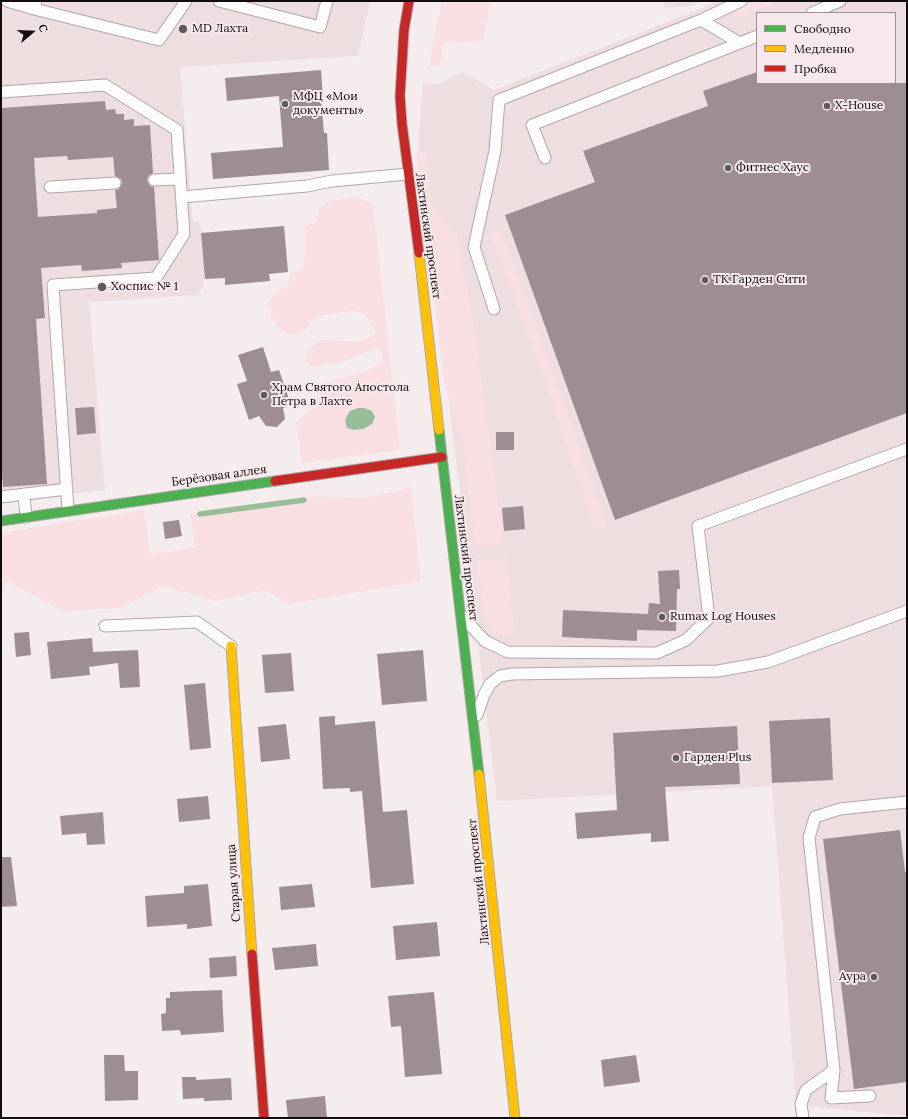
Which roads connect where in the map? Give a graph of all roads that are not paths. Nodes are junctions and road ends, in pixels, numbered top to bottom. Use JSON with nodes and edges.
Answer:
{"nodes":[{"id":1,"x":7,"y":1,"type":"edge"},
{"id":2,"x":186,"y":1,"type":"edge"},
{"id":3,"x":219,"y":1,"type":"edge"},
{"id":4,"x":327,"y":1,"type":"edge"},
{"id":5,"x":409,"y":1,"type":"edge"},
{"id":6,"x":741,"y":1,"type":"edge"},
{"id":7,"x":840,"y":1,"type":"edge"},
{"id":8,"x":35,"y":5,"type":"edge"},
{"id":9,"x":814,"y":12,"type":"edge"},
{"id":10,"x":701,"y":20,"type":"junction"},
{"id":11,"x":756,"y":36,"type":"edge"},
{"id":12,"x":740,"y":43,"type":"junction"},
{"id":13,"x":1,"y":92,"type":"edge"},
{"id":14,"x":545,"y":158,"type":"dead end"},
{"id":15,"x":408,"y":174,"type":"junction"},
{"id":16,"x":180,"y":179,"type":"junction"},
{"id":17,"x":154,"y":180,"type":"dead end"},
{"id":18,"x":115,"y":183,"type":"dead end"},
{"id":19,"x":50,"y":187,"type":"dead end"},
{"id":20,"x":182,"y":197,"type":"junction"},
{"id":21,"x":494,"y":309,"type":"dead end"},
{"id":22,"x":904,"y":452,"type":"edge"},
{"id":23,"x":442,"y":457,"type":"junction"},
{"id":24,"x":67,"y":489,"type":"junction"},
{"id":25,"x":24,"y":494,"type":"junction"},
{"id":26,"x":1,"y":497,"type":"edge"},
{"id":27,"x":68,"y":510,"type":"junction"},
{"id":28,"x":26,"y":517,"type":"junction"},
{"id":29,"x":1,"y":521,"type":"edge"},
{"id":30,"x":461,"y":608,"type":"junction"},
{"id":31,"x":907,"y":611,"type":"edge"},
{"id":32,"x":105,"y":626,"type":"dead end"},
{"id":33,"x":231,"y":646,"type":"joint"},
{"id":34,"x":474,"y":726,"type":"junction"},
{"id":35,"x":907,"y":802,"type":"edge"},
{"id":36,"x":834,"y":1070,"type":"junction"},
{"id":37,"x":870,"y":1096,"type":"dead end"},
{"id":38,"x":264,"y":1118,"type":"edge"},
{"id":39,"x":515,"y":1118,"type":"edge"},
{"id":40,"x":803,"y":1118,"type":"edge"}],
"edges":[{"from":1,"to":8,"type":"lane"},
{"from":2,"to":8,"type":"lane"},
{"from":3,"to":4,"type":"lane"},
{"from":5,"to":15,"type":"main road","name":"Лахтинский проспект"},
{"from":6,"to":10,"type":"lane"},
{"from":7,"to":9,"type":"lane"},
{"from":10,"to":12,"type":"lane"},
{"from":10,"to":21,"type":"lane"},
{"from":11,"to":12,"type":"lane"},
{"from":12,"to":14,"type":"lane"},
{"from":13,"to":16,"type":"lane"},
{"from":15,"to":20,"type":"lane"},
{"from":15,"to":23,"type":"main road","name":"Лахтинский проспект"},
{"from":16,"to":17,"type":"lane"},
{"from":16,"to":20,"type":"lane"},
{"from":18,"to":19,"type":"lane"},
{"from":20,"to":24,"type":"lane"},
{"from":22,"to":30,"type":"lane"},
{"from":23,"to":27,"type":"main road","name":"Берёзовая аллея"},
{"from":23,"to":30,"type":"main road","name":"Лахтинский проспект"},
{"from":24,"to":25,"type":"lane"},
{"from":24,"to":27,"type":"lane"},
{"from":25,"to":26,"type":"lane"},
{"from":25,"to":28,"type":"lane"},
{"from":27,"to":28,"type":"main road","name":"Берёзовая аллея"},
{"from":28,"to":29,"type":"main road","name":"Берёзовая аллея"},
{"from":30,"to":34,"type":"main road","name":"Лахтинский проспект"},
{"from":31,"to":34,"type":"lane"},
{"from":32,"to":33,"type":"lane"},
{"from":33,"to":38,"type":"main road","name":"Старая улица"},
{"from":34,"to":39,"type":"main road","name":"Лахтинский проспект"},
{"from":35,"to":36,"type":"lane"},
{"from":36,"to":37,"type":"lane"},
{"from":36,"to":40,"type":"lane"}]}
